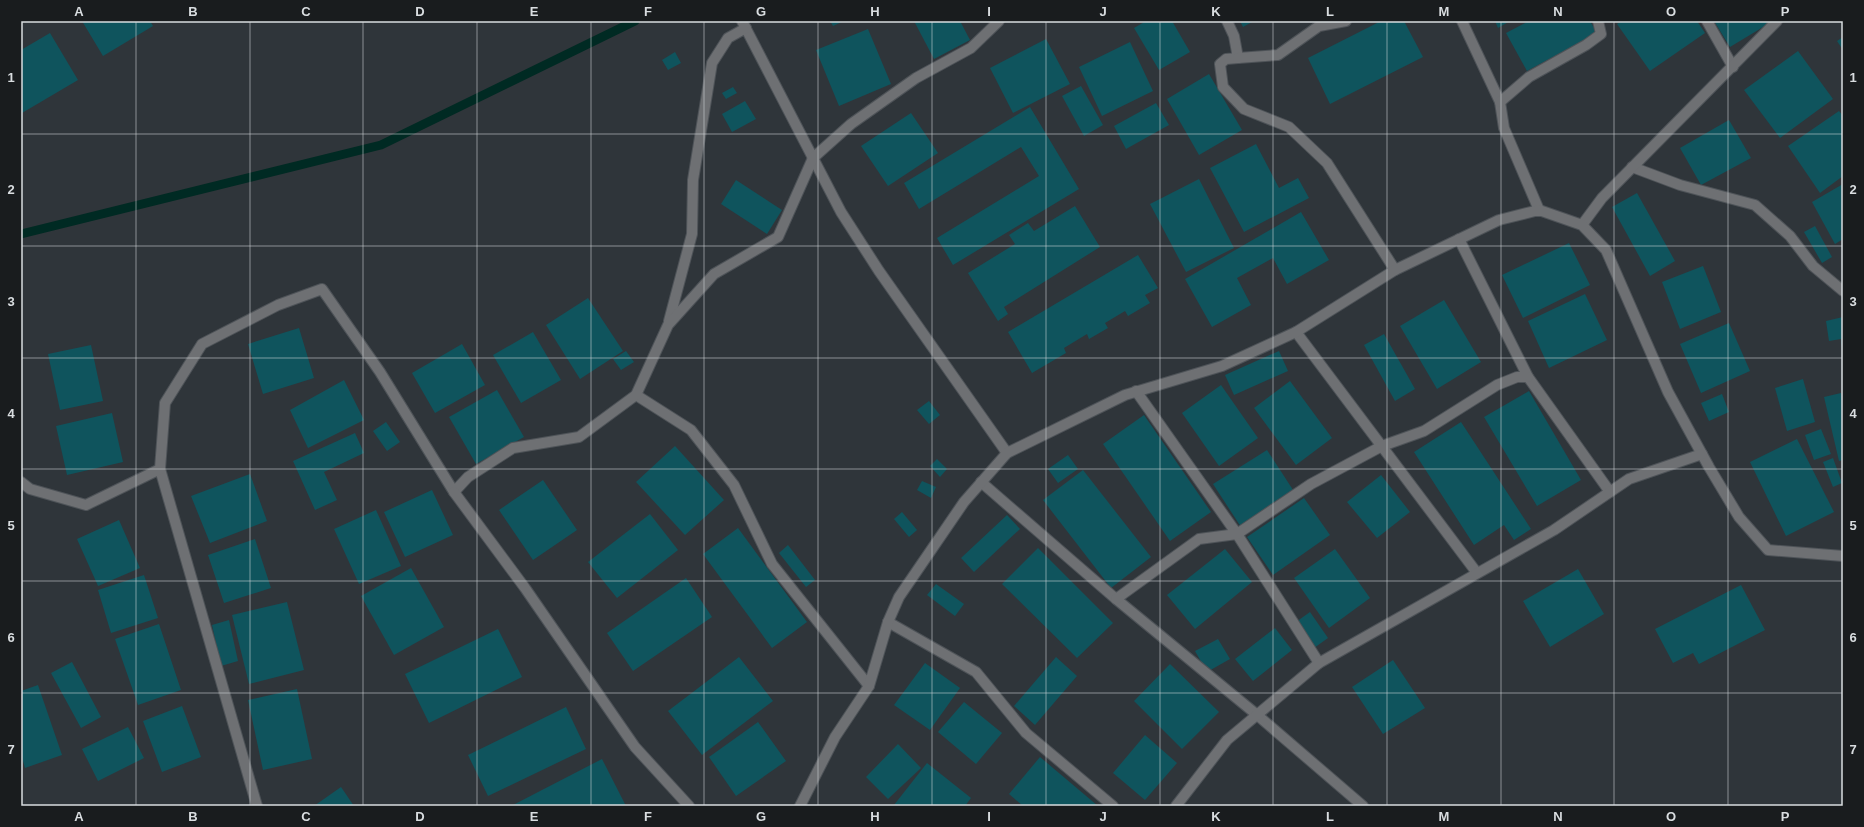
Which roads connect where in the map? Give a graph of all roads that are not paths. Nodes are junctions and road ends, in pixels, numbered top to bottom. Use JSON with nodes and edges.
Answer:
{"nodes":[{"id":1,"x":999,"y":21,"type":"edge"},
{"id":2,"x":1227,"y":21,"type":"edge"},
{"id":3,"x":1346,"y":21,"type":"edge"},
{"id":4,"x":1462,"y":21,"type":"edge"},
{"id":5,"x":1598,"y":21,"type":"edge"},
{"id":6,"x":1707,"y":21,"type":"edge"},
{"id":7,"x":1777,"y":21,"type":"edge"},
{"id":8,"x":744,"y":24,"type":"edge"},
{"id":9,"x":1238,"y":58,"type":"junction"},
{"id":10,"x":1733,"y":67,"type":"junction"},
{"id":11,"x":1500,"y":102,"type":"junction"},
{"id":12,"x":813,"y":158,"type":"junction"},
{"id":13,"x":1632,"y":167,"type":"junction"},
{"id":14,"x":1539,"y":210,"type":"junction"},
{"id":15,"x":1582,"y":224,"type":"junction"},
{"id":16,"x":1459,"y":240,"type":"junction"},
{"id":17,"x":1395,"y":270,"type":"junction"},
{"id":18,"x":1843,"y":291,"type":"edge"},
{"id":19,"x":668,"y":325,"type":"junction"},
{"id":20,"x":1296,"y":332,"type":"junction"},
{"id":21,"x":1528,"y":376,"type":"junction"},
{"id":22,"x":1136,"y":392,"type":"junction"},
{"id":23,"x":636,"y":394,"type":"junction"},
{"id":24,"x":1382,"y":446,"type":"junction"},
{"id":25,"x":1007,"y":453,"type":"junction"},
{"id":26,"x":1702,"y":454,"type":"junction"},
{"id":27,"x":160,"y":469,"type":"junction"},
{"id":28,"x":21,"y":482,"type":"edge"},
{"id":29,"x":981,"y":482,"type":"junction"},
{"id":30,"x":454,"y":492,"type":"junction"},
{"id":31,"x":1610,"y":492,"type":"junction"},
{"id":32,"x":1237,"y":534,"type":"junction"},
{"id":33,"x":1843,"y":556,"type":"edge"},
{"id":34,"x":1477,"y":573,"type":"junction"},
{"id":35,"x":1116,"y":599,"type":"junction"},
{"id":36,"x":888,"y":622,"type":"junction"},
{"id":37,"x":1319,"y":663,"type":"junction"},
{"id":38,"x":870,"y":686,"type":"junction"},
{"id":39,"x":1256,"y":714,"type":"junction"},
{"id":40,"x":257,"y":806,"type":"edge"},
{"id":41,"x":689,"y":806,"type":"edge"},
{"id":42,"x":800,"y":806,"type":"edge"},
{"id":43,"x":1113,"y":806,"type":"edge"},
{"id":44,"x":1176,"y":806,"type":"edge"},
{"id":45,"x":1363,"y":806,"type":"edge"}],
"edges":[{"from":1,"to":12,"type":"street"},
{"from":2,"to":9,"type":"street"},
{"from":3,"to":9,"type":"street"},
{"from":4,"to":11,"type":"street"},
{"from":5,"to":11,"type":"street"},
{"from":6,"to":10,"type":"street"},
{"from":7,"to":10,"type":"street"},
{"from":8,"to":12,"type":"street"},
{"from":8,"to":19,"type":"street"},
{"from":9,"to":17,"type":"street"},
{"from":10,"to":13,"type":"street"},
{"from":11,"to":14,"type":"street"},
{"from":12,"to":19,"type":"street"},
{"from":12,"to":25,"type":"street"},
{"from":13,"to":15,"type":"street"},
{"from":13,"to":18,"type":"street"},
{"from":14,"to":15,"type":"street"},
{"from":14,"to":16,"type":"street"},
{"from":15,"to":26,"type":"street"},
{"from":16,"to":17,"type":"street"},
{"from":16,"to":21,"type":"street"},
{"from":17,"to":20,"type":"street"},
{"from":19,"to":23,"type":"street"},
{"from":20,"to":22,"type":"street"},
{"from":20,"to":24,"type":"street"},
{"from":21,"to":24,"type":"street"},
{"from":21,"to":31,"type":"street"},
{"from":22,"to":25,"type":"street"},
{"from":22,"to":32,"type":"street"},
{"from":23,"to":30,"type":"street"},
{"from":23,"to":38,"type":"street"},
{"from":24,"to":32,"type":"street"},
{"from":24,"to":34,"type":"street"},
{"from":25,"to":29,"type":"street"},
{"from":26,"to":31,"type":"street"},
{"from":26,"to":33,"type":"street"},
{"from":27,"to":28,"type":"street"},
{"from":27,"to":30,"type":"street"},
{"from":27,"to":40,"type":"street"},
{"from":29,"to":35,"type":"street"},
{"from":29,"to":36,"type":"street"},
{"from":30,"to":41,"type":"street"},
{"from":31,"to":34,"type":"street"},
{"from":32,"to":35,"type":"street"},
{"from":32,"to":37,"type":"street"},
{"from":34,"to":37,"type":"street"},
{"from":35,"to":39,"type":"street"},
{"from":36,"to":38,"type":"street"},
{"from":36,"to":43,"type":"street"},
{"from":37,"to":39,"type":"street"},
{"from":38,"to":42,"type":"street"},
{"from":39,"to":44,"type":"street"},
{"from":39,"to":45,"type":"street"}]}
